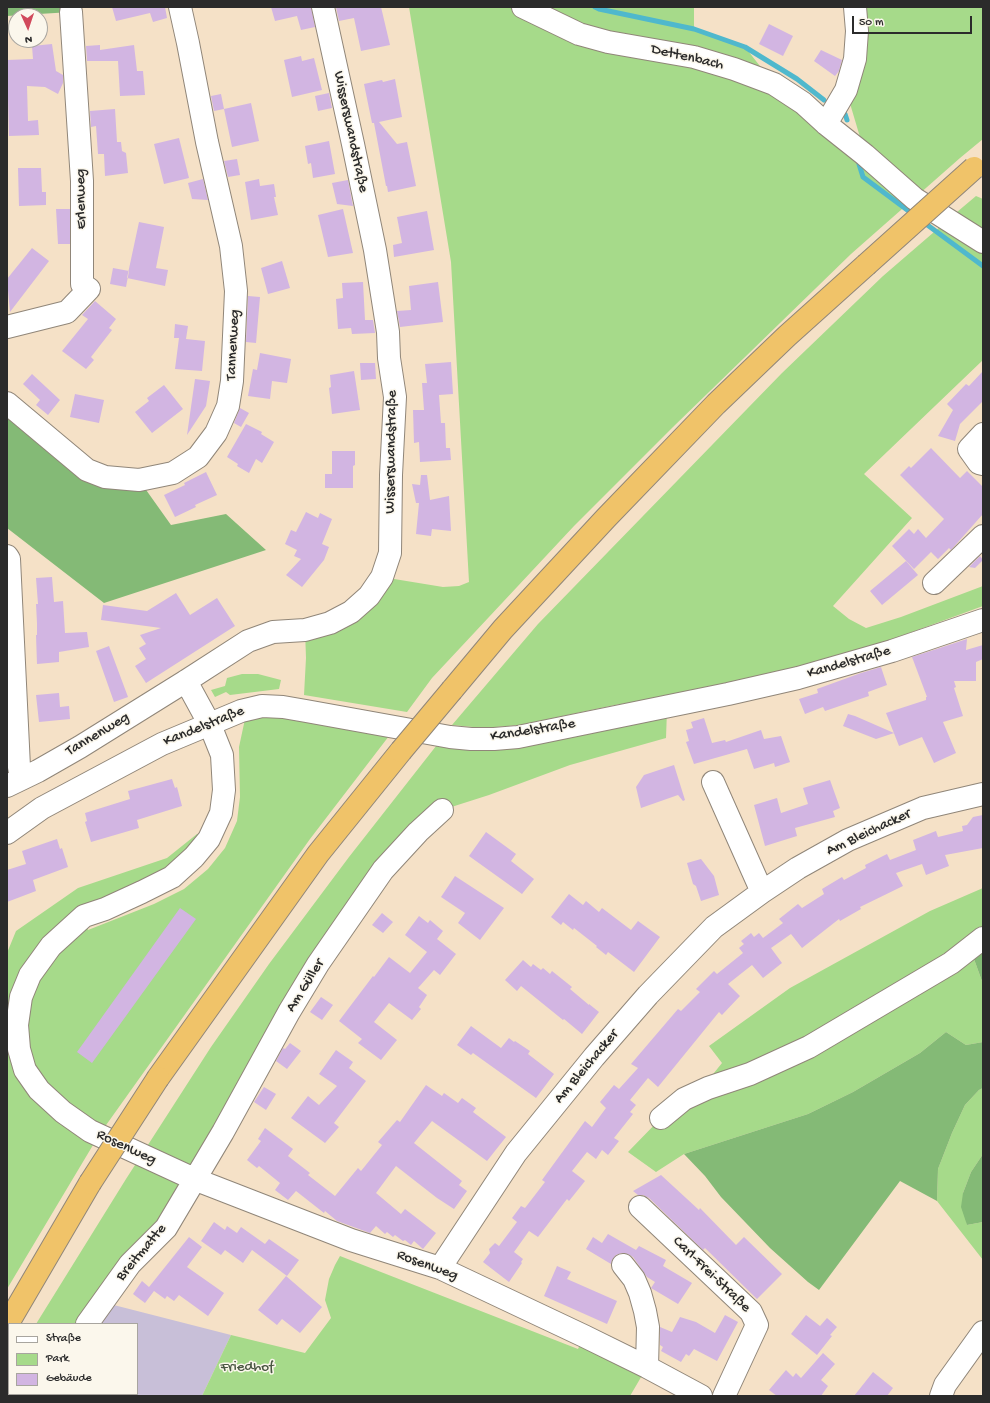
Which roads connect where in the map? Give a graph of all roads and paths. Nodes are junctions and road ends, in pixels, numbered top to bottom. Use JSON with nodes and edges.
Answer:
{"nodes":[{"id":1,"x":180,"y":7,"type":"edge"},
{"id":2,"x":323,"y":7,"type":"edge"},
{"id":3,"x":523,"y":7,"type":"edge"},
{"id":4,"x":855,"y":7,"type":"edge"},
{"id":5,"x":71,"y":12,"type":"dead end"},
{"id":6,"x":833,"y":129,"type":"junction"},
{"id":7,"x":979,"y":165,"type":"edge"},
{"id":8,"x":983,"y":242,"type":"edge"},
{"id":9,"x":7,"y":328,"type":"edge"},
{"id":10,"x":7,"y":404,"type":"edge"},
{"id":11,"x":983,"y":536,"type":"edge"},
{"id":12,"x":7,"y":556,"type":"edge"},
{"id":13,"x":934,"y":584,"type":"dead end"},
{"id":14,"x":983,"y":620,"type":"edge"},
{"id":15,"x":186,"y":681,"type":"junction"},
{"id":16,"x":210,"y":725,"type":"junction"},
{"id":17,"x":14,"y":782,"type":"edge"},
{"id":18,"x":713,"y":782,"type":"dead end"},
{"id":19,"x":983,"y":794,"type":"edge"},
{"id":20,"x":442,"y":810,"type":"dead end"},
{"id":21,"x":7,"y":833,"type":"edge"},
{"id":22,"x":762,"y":892,"type":"junction"},
{"id":23,"x":983,"y":938,"type":"edge"},
{"id":24,"x":661,"y":1118,"type":"dead end"},
{"id":25,"x":194,"y":1180,"type":"junction"},
{"id":26,"x":640,"y":1207,"type":"dead end"},
{"id":27,"x":624,"y":1265,"type":"dead end"},
{"id":28,"x":440,"y":1268,"type":"junction"},
{"id":29,"x":8,"y":1323,"type":"edge"},
{"id":30,"x":88,"y":1323,"type":"edge"},
{"id":31,"x":983,"y":1332,"type":"edge"},
{"id":32,"x":647,"y":1367,"type":"junction"},
{"id":33,"x":700,"y":1396,"type":"edge"},
{"id":34,"x":724,"y":1396,"type":"edge"},
{"id":35,"x":941,"y":1396,"type":"edge"}],
"edges":[{"from":1,"to":10,"type":"street","name":"Tannenweg"},
{"from":2,"to":15,"type":"street","name":"Wisserswandstraße"},
{"from":3,"to":6,"type":"street","name":"Dettenbach"},
{"from":4,"to":6,"type":"street"},
{"from":5,"to":9,"type":"street","name":"Erlenweg"},
{"from":6,"to":8,"type":"street","name":"Dettenbach"},
{"from":7,"to":29,"type":"highway","bridge":true},
{"from":11,"to":13,"type":"street"},
{"from":12,"to":17,"type":"street"},
{"from":14,"to":16,"type":"street","name":"Kandelstraße"},
{"from":15,"to":16,"type":"street","name":"Rosenweg"},
{"from":15,"to":17,"type":"street","name":"Tannenweg"},
{"from":16,"to":21,"type":"street","name":"Kandelstraße"},
{"from":16,"to":25,"type":"street","name":"Rosenweg"},
{"from":18,"to":22,"type":"street"},
{"from":19,"to":22,"type":"street","name":"Am Bleichacker"},
{"from":20,"to":25,"type":"street","name":"Am Güller"},
{"from":22,"to":28,"type":"street","name":"Am Bleichacker"},
{"from":23,"to":24,"type":"street"},
{"from":25,"to":28,"type":"street","name":"Rosenweg"},
{"from":25,"to":30,"type":"street","name":"Breitmatte"},
{"from":26,"to":34,"type":"street","name":"Carl-Frei-Straße"},
{"from":27,"to":32,"type":"street"},
{"from":28,"to":32,"type":"street","name":"Rosenweg"},
{"from":31,"to":35,"type":"street"},
{"from":32,"to":33,"type":"street","name":"Rosenweg"}]}
